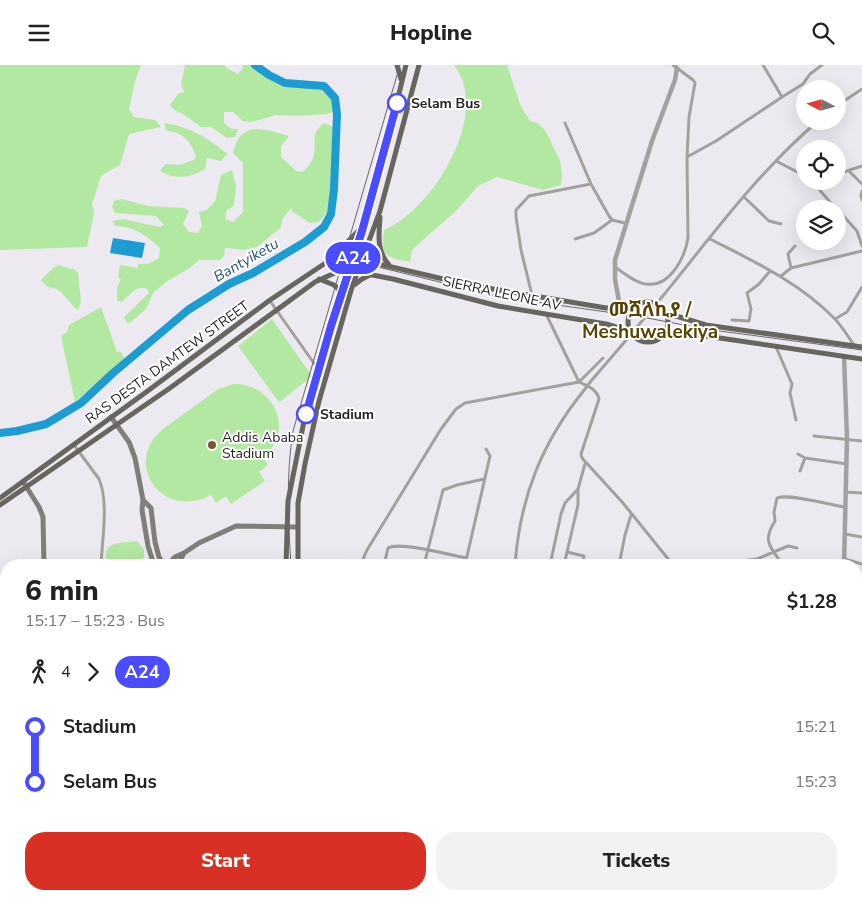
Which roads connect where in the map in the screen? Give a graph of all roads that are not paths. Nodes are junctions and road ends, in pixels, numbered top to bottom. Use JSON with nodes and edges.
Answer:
{"nodes":[{"id":1,"x":398,"y":65,"type":"edge"},
{"id":2,"x":406,"y":65,"type":"edge"},
{"id":3,"x":418,"y":65,"type":"edge"},
{"id":4,"x":763,"y":65,"type":"edge"},
{"id":5,"x":821,"y":65,"type":"edge"},
{"id":6,"x":676,"y":67,"type":"edge"},
{"id":7,"x":401,"y":83,"type":"junction"},
{"id":8,"x":862,"y":89,"type":"edge"},
{"id":9,"x":782,"y":97,"type":"junction"},
{"id":10,"x":846,"y":100,"type":"edge"},
{"id":11,"x":565,"y":123,"type":"dead end"},
{"id":12,"x":809,"y":130,"type":"edge"},
{"id":13,"x":688,"y":157,"type":"junction"},
{"id":14,"x":776,"y":161,"type":"junction"},
{"id":15,"x":862,"y":166,"type":"edge"},
{"id":16,"x":796,"y":171,"type":"edge"},
{"id":17,"x":849,"y":171,"type":"junction"},
{"id":18,"x":846,"y":172,"type":"edge"},
{"id":19,"x":591,"y":184,"type":"junction"},
{"id":20,"x":862,"y":184,"type":"edge"},
{"id":21,"x":820,"y":190,"type":"edge"},
{"id":22,"x":862,"y":191,"type":"edge"},
{"id":23,"x":744,"y":197,"type":"junction"},
{"id":24,"x":829,"y":200,"type":"edge"},
{"id":25,"x":862,"y":200,"type":"edge"},
{"id":26,"x":380,"y":211,"type":"junction"},
{"id":27,"x":846,"y":219,"type":"edge"},
{"id":28,"x":612,"y":220,"type":"junction"},
{"id":29,"x":625,"y":223,"type":"junction"},
{"id":30,"x":781,"y":224,"type":"dead end"},
{"id":31,"x":363,"y":226,"type":"junction"},
{"id":32,"x":575,"y":239,"type":"dead end"},
{"id":33,"x":710,"y":239,"type":"junction"},
{"id":34,"x":795,"y":246,"type":"dead end"},
{"id":35,"x":862,"y":246,"type":"edge"},
{"id":36,"x":862,"y":251,"type":"edge"},
{"id":37,"x":353,"y":258,"type":"junction"},
{"id":38,"x":361,"y":259,"type":"junction"},
{"id":39,"x":330,"y":260,"type":"junction"},
{"id":40,"x":389,"y":266,"type":"junction"},
{"id":41,"x":614,"y":266,"type":"junction"},
{"id":42,"x":791,"y":268,"type":"junction"},
{"id":43,"x":348,"y":271,"type":"junction"},
{"id":44,"x":770,"y":271,"type":"junction"},
{"id":45,"x":357,"y":272,"type":"junction"},
{"id":46,"x":370,"y":275,"type":"junction"},
{"id":47,"x":781,"y":276,"type":"junction"},
{"id":48,"x":319,"y":279,"type":"junction"},
{"id":49,"x":352,"y":287,"type":"junction"},
{"id":50,"x":862,"y":287,"type":"edge"},
{"id":51,"x":342,"y":292,"type":"junction"},
{"id":52,"x":532,"y":296,"type":"junction"},
{"id":53,"x":270,"y":300,"type":"junction"},
{"id":54,"x":636,"y":305,"type":"junction"},
{"id":55,"x":620,"y":307,"type":"junction"},
{"id":56,"x":276,"y":309,"type":"junction"},
{"id":57,"x":666,"y":313,"type":"junction"},
{"id":58,"x":546,"y":314,"type":"junction"},
{"id":59,"x":835,"y":319,"type":"junction"},
{"id":60,"x":732,"y":320,"type":"dead end"},
{"id":61,"x":630,"y":331,"type":"junction"},
{"id":62,"x":662,"y":337,"type":"junction"},
{"id":63,"x":775,"y":346,"type":"junction"},
{"id":64,"x":856,"y":346,"type":"junction"},
{"id":65,"x":862,"y":347,"type":"edge"},
{"id":66,"x":844,"y":356,"type":"junction"},
{"id":67,"x":603,"y":358,"type":"dead end"},
{"id":68,"x":862,"y":359,"type":"edge"},
{"id":69,"x":318,"y":370,"type":"junction"},
{"id":70,"x":579,"y":382,"type":"junction"},
{"id":71,"x":111,"y":417,"type":"junction"},
{"id":72,"x":796,"y":420,"type":"dead end"},
{"id":73,"x":116,"y":424,"type":"junction"},
{"id":74,"x":814,"y":436,"type":"dead end"},
{"id":75,"x":847,"y":439,"type":"junction"},
{"id":76,"x":862,"y":441,"type":"edge"},
{"id":77,"x":73,"y":445,"type":"junction"},
{"id":78,"x":486,"y":449,"type":"dead end"},
{"id":79,"x":77,"y":451,"type":"junction"},
{"id":80,"x":798,"y":454,"type":"dead end"},
{"id":81,"x":804,"y":458,"type":"junction"},
{"id":82,"x":585,"y":463,"type":"junction"},
{"id":83,"x":847,"y":464,"type":"junction"},
{"id":84,"x":800,"y":471,"type":"dead end"},
{"id":85,"x":484,"y":479,"type":"junction"},
{"id":86,"x":23,"y":481,"type":"junction"},
{"id":87,"x":26,"y":486,"type":"junction"},
{"id":88,"x":578,"y":489,"type":"junction"},
{"id":89,"x":846,"y":491,"type":"junction"},
{"id":90,"x":862,"y":493,"type":"edge"},
{"id":91,"x":0,"y":498,"type":"edge"},
{"id":92,"x":143,"y":500,"type":"junction"},
{"id":93,"x":0,"y":505,"type":"edge"},
{"id":94,"x":845,"y":507,"type":"junction"},
{"id":95,"x":631,"y":515,"type":"junction"},
{"id":96,"x":287,"y":527,"type":"junction"},
{"id":97,"x":297,"y":527,"type":"junction"},
{"id":98,"x":845,"y":534,"type":"junction"},
{"id":99,"x":862,"y":537,"type":"edge"},
{"id":100,"x":797,"y":549,"type":"dead end"},
{"id":101,"x":427,"y":550,"type":"junction"},
{"id":102,"x":567,"y":552,"type":"junction"},
{"id":103,"x":773,"y":552,"type":"junction"},
{"id":104,"x":184,"y":553,"type":"junction"},
{"id":105,"x":466,"y":558,"type":"joint"},
{"id":106,"x":44,"y":559,"type":"edge"},
{"id":107,"x":101,"y":559,"type":"edge"},
{"id":108,"x":152,"y":559,"type":"edge"},
{"id":109,"x":160,"y":559,"type":"edge"},
{"id":110,"x":173,"y":559,"type":"edge"},
{"id":111,"x":181,"y":559,"type":"edge"},
{"id":112,"x":286,"y":559,"type":"edge"},
{"id":113,"x":298,"y":559,"type":"edge"},
{"id":114,"x":363,"y":559,"type":"edge"},
{"id":115,"x":385,"y":559,"type":"edge"},
{"id":116,"x":425,"y":559,"type":"edge"},
{"id":117,"x":516,"y":559,"type":"edge"},
{"id":118,"x":551,"y":559,"type":"edge"},
{"id":119,"x":565,"y":559,"type":"edge"},
{"id":120,"x":583,"y":559,"type":"edge"},
{"id":121,"x":620,"y":559,"type":"edge"},
{"id":122,"x":669,"y":559,"type":"edge"},
{"id":123,"x":757,"y":559,"type":"edge"},
{"id":124,"x":778,"y":559,"type":"edge"},
{"id":125,"x":845,"y":559,"type":"edge"}],
"edges":[{"from":1,"to":7,"type":"main road"},
{"from":2,"to":7,"type":"main road"},
{"from":3,"to":26,"type":"main road"},
{"from":4,"to":9,"type":"street"},
{"from":5,"to":9,"type":"street"},
{"from":6,"to":13,"type":"street"},
{"from":6,"to":29,"type":"street"},
{"from":7,"to":31,"type":"main road"},
{"from":8,"to":10,"type":"street"},
{"from":9,"to":13,"type":"street"},
{"from":11,"to":19,"type":"street"},
{"from":12,"to":14,"type":"street"},
{"from":13,"to":41,"type":"street"},
{"from":14,"to":16,"type":"street"},
{"from":14,"to":23,"type":"street"},
{"from":15,"to":17,"type":"street"},
{"from":17,"to":18,"type":"street"},
{"from":17,"to":20,"type":"street"},
{"from":19,"to":28,"type":"street"},
{"from":19,"to":52,"type":"street"},
{"from":21,"to":24,"type":"street"},
{"from":22,"to":25,"type":"street"},
{"from":23,"to":30,"type":"street"},
{"from":23,"to":33,"type":"street"},
{"from":26,"to":38,"type":"main road"},
{"from":26,"to":40,"type":"main road"},
{"from":27,"to":35,"type":"street"},
{"from":28,"to":29,"type":"street"},
{"from":28,"to":32,"type":"street"},
{"from":29,"to":41,"type":"street"},
{"from":31,"to":37,"type":"main road"},
{"from":31,"to":39,"type":"main road"},
{"from":33,"to":44,"type":"street"},
{"from":33,"to":117,"type":"street","bridge":true},
{"from":34,"to":42,"type":"street"},
{"from":36,"to":42,"type":"street"},
{"from":37,"to":38,"type":"main road","name":"RAS DESTA DAMTEW STREET"},
{"from":37,"to":39,"type":"main road","name":"RAS DESTA DAMTEW STREET"},
{"from":37,"to":43,"type":"main road"},
{"from":38,"to":40,"type":"main road","name":"RAS DESTA DAMTEW STREET"},
{"from":38,"to":45,"type":"main road"},
{"from":39,"to":53,"type":"main road","name":"RAS DESTA DAMTEW STREET"},
{"from":40,"to":52,"type":"main road","name":"RAS DESTA DAMTEW STREET"},
{"from":41,"to":55,"type":"street"},
{"from":42,"to":47,"type":"street"},
{"from":43,"to":45,"type":"main road","name":"SIERRA LEONE AV"},
{"from":43,"to":48,"type":"main road","name":"RAS DESTA DAMTEW STREET"},
{"from":43,"to":51,"type":"main road"},
{"from":44,"to":47,"type":"street"},
{"from":44,"to":60,"type":"street"},
{"from":45,"to":46,"type":"main road","name":"SIERRA LEONE AV"},
{"from":45,"to":49,"type":"main road"},
{"from":46,"to":49,"type":"main road"},
{"from":46,"to":58,"type":"main road","name":"SIERRA LEONE AV"},
{"from":47,"to":59,"type":"street"},
{"from":48,"to":51,"type":"main road"},
{"from":48,"to":56,"type":"main road","name":"RAS DESTA DAMTEW STREET"},
{"from":49,"to":97,"type":"main road"},
{"from":50,"to":59,"type":"street"},
{"from":51,"to":69,"type":"main road"},
{"from":52,"to":55,"type":"main road","name":"RAS DESTA DAMTEW STREET"},
{"from":53,"to":56,"type":"street"},
{"from":53,"to":71,"type":"main road","name":"RAS DESTA DAMTEW STREET"},
{"from":54,"to":55,"type":"main road","name":"RAS DESTA DAMTEW STREET"},
{"from":54,"to":57,"type":"main road"},
{"from":54,"to":61,"type":"main road"},
{"from":56,"to":69,"type":"street"},
{"from":56,"to":73,"type":"main road","name":"RAS DESTA DAMTEW STREET"},
{"from":57,"to":62,"type":"main road"},
{"from":57,"to":64,"type":"main road"},
{"from":58,"to":61,"type":"main road","name":"SIERRA LEONE AV"},
{"from":58,"to":70,"type":"street"},
{"from":59,"to":64,"type":"street"},
{"from":61,"to":62,"type":"main road"},
{"from":62,"to":63,"type":"main road"},
{"from":63,"to":66,"type":"main road"},
{"from":63,"to":72,"type":"street"},
{"from":64,"to":65,"type":"main road"},
{"from":66,"to":68,"type":"main road"},
{"from":66,"to":75,"type":"street"},
{"from":67,"to":70,"type":"street"},
{"from":69,"to":96,"type":"main road"},
{"from":70,"to":82,"type":"street"},
{"from":70,"to":114,"type":"street"},
{"from":71,"to":73,"type":"main road"},
{"from":71,"to":77,"type":"main road","name":"RAS DESTA DAMTEW STREET"},
{"from":73,"to":79,"type":"main road","name":"RAS DESTA DAMTEW STREET"},
{"from":73,"to":92,"type":"main road"},
{"from":74,"to":75,"type":"street"},
{"from":75,"to":76,"type":"street"},
{"from":75,"to":83,"type":"street"},
{"from":77,"to":79,"type":"street"},
{"from":77,"to":86,"type":"main road","name":"RAS DESTA DAMTEW STREET"},
{"from":78,"to":85,"type":"street"},
{"from":79,"to":87,"type":"main road","name":"RAS DESTA DAMTEW STREET"},
{"from":79,"to":107,"type":"street"},
{"from":80,"to":81,"type":"street"},
{"from":81,"to":83,"type":"street"},
{"from":81,"to":84,"type":"street"},
{"from":82,"to":88,"type":"street"},
{"from":82,"to":95,"type":"street"},
{"from":83,"to":89,"type":"street"},
{"from":85,"to":101,"type":"street"},
{"from":85,"to":105,"type":"street"},
{"from":86,"to":87,"type":"main road"},
{"from":86,"to":91,"type":"main road","name":"RAS DESTA DAMTEW STREET"},
{"from":87,"to":93,"type":"main road","name":"RAS DESTA DAMTEW STREET"},
{"from":87,"to":106,"type":"main road"},
{"from":88,"to":102,"type":"street"},
{"from":88,"to":118,"type":"street"},
{"from":89,"to":90,"type":"street"},
{"from":89,"to":94,"type":"street"},
{"from":92,"to":108,"type":"main road"},
{"from":92,"to":109,"type":"main road"},
{"from":94,"to":98,"type":"street"},
{"from":94,"to":103,"type":"street"},
{"from":95,"to":121,"type":"street"},
{"from":95,"to":122,"type":"street"},
{"from":96,"to":97,"type":"main road"},
{"from":96,"to":104,"type":"main road"},
{"from":96,"to":112,"type":"main road"},
{"from":97,"to":113,"type":"main road"},
{"from":98,"to":99,"type":"street"},
{"from":98,"to":125,"type":"street"},
{"from":100,"to":103,"type":"street"},
{"from":101,"to":105,"type":"street"},
{"from":101,"to":115,"type":"street"},
{"from":101,"to":116,"type":"street"},
{"from":102,"to":119,"type":"street"},
{"from":102,"to":120,"type":"street"},
{"from":103,"to":123,"type":"street"},
{"from":103,"to":124,"type":"street"},
{"from":104,"to":110,"type":"main road"},
{"from":104,"to":111,"type":"main road"}]}
